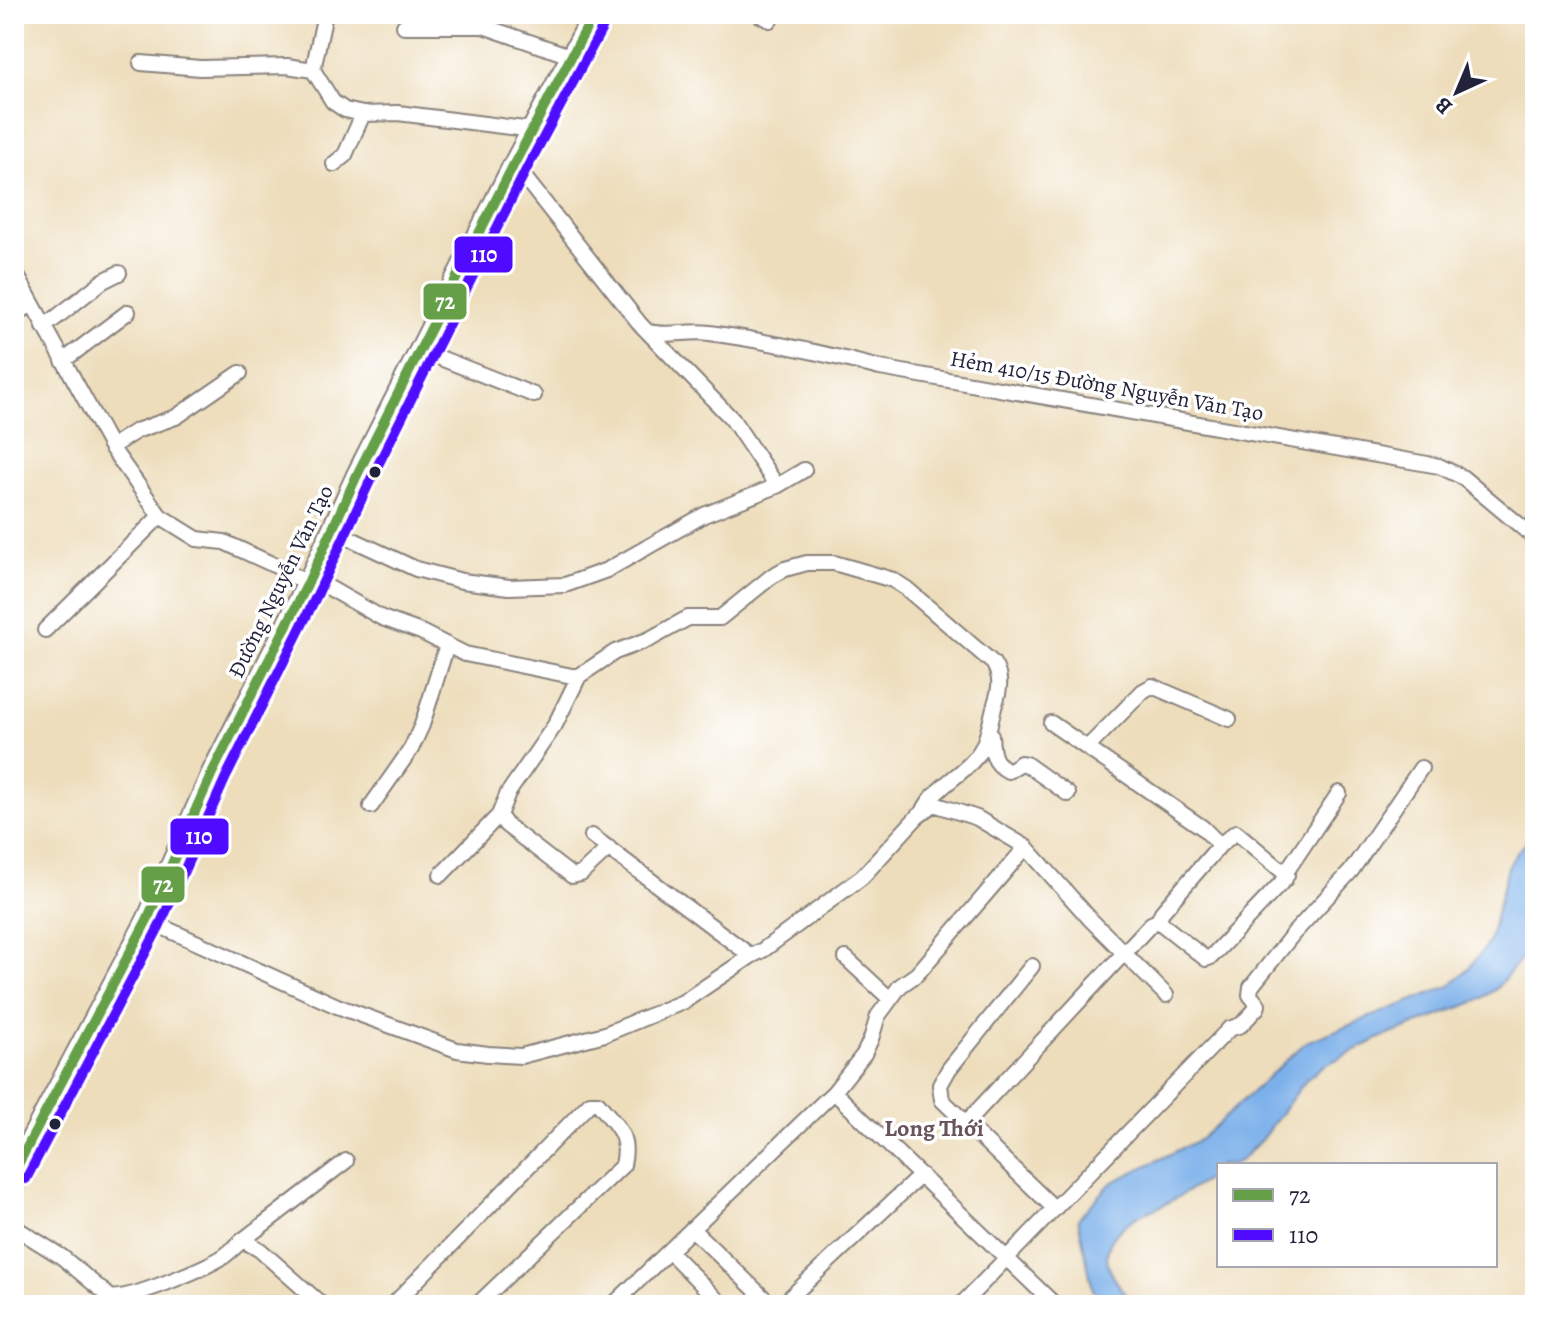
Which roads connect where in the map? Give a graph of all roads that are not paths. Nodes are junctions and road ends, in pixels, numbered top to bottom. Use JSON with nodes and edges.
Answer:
{"nodes":[{"id":1,"x":325,"y":14,"type":"edge"},
{"id":2,"x":594,"y":14,"type":"edge"},
{"id":3,"x":482,"y":20,"type":"edge"},
{"id":4,"x":404,"y":26,"type":"dead end"},
{"id":5,"x":573,"y":57,"type":"junction"},
{"id":6,"x":141,"y":63,"type":"dead end"},
{"id":7,"x":313,"y":70,"type":"junction"},
{"id":8,"x":363,"y":114,"type":"junction"},
{"id":9,"x":533,"y":130,"type":"junction"},
{"id":10,"x":334,"y":164,"type":"dead end"},
{"id":11,"x":514,"y":164,"type":"junction"},
{"id":12,"x":14,"y":270,"type":"edge"},
{"id":13,"x":119,"y":273,"type":"dead end"},
{"id":14,"x":31,"y":303,"type":"junction"},
{"id":15,"x":128,"y":312,"type":"dead end"},
{"id":16,"x":14,"y":317,"type":"edge"},
{"id":17,"x":44,"y":327,"type":"junction"},
{"id":18,"x":649,"y":332,"type":"junction"},
{"id":19,"x":420,"y":350,"type":"junction"},
{"id":20,"x":63,"y":361,"type":"junction"},
{"id":21,"x":240,"y":373,"type":"dead end"},
{"id":22,"x":534,"y":395,"type":"dead end"},
{"id":23,"x":111,"y":447,"type":"junction"},
{"id":24,"x":804,"y":470,"type":"dead end"},
{"id":25,"x":777,"y":486,"type":"junction"},
{"id":26,"x":160,"y":516,"type":"junction"},
{"id":27,"x":332,"y":530,"type":"junction"},
{"id":28,"x":1535,"y":538,"type":"edge"},
{"id":29,"x":309,"y":581,"type":"junction"},
{"id":30,"x":45,"y":630,"type":"dead end"},
{"id":31,"x":447,"y":645,"type":"junction"},
{"id":32,"x":579,"y":676,"type":"junction"},
{"id":33,"x":1229,"y":719,"type":"dead end"},
{"id":34,"x":1051,"y":723,"type":"dead end"},
{"id":35,"x":990,"y":725,"type":"junction"},
{"id":36,"x":1087,"y":748,"type":"junction"},
{"id":37,"x":1421,"y":768,"type":"dead end"},
{"id":38,"x":1339,"y":793,"type":"dead end"},
{"id":39,"x":1068,"y":794,"type":"dead end"},
{"id":40,"x":371,"y":806,"type":"dead end"},
{"id":41,"x":923,"y":812,"type":"junction"},
{"id":42,"x":499,"y":815,"type":"junction"},
{"id":43,"x":592,"y":836,"type":"dead end"},
{"id":44,"x":1220,"y":845,"type":"junction"},
{"id":45,"x":1026,"y":847,"type":"junction"},
{"id":46,"x":609,"y":848,"type":"junction"},
{"id":47,"x":441,"y":875,"type":"dead end"},
{"id":48,"x":1287,"y":875,"type":"junction"},
{"id":49,"x":147,"y":920,"type":"junction"},
{"id":50,"x":1158,"y":921,"type":"junction"},
{"id":51,"x":1124,"y":953,"type":"junction"},
{"id":52,"x":751,"y":956,"type":"junction"},
{"id":53,"x":846,"y":958,"type":"dead end"},
{"id":54,"x":1032,"y":966,"type":"dead end"},
{"id":55,"x":1166,"y":995,"type":"dead end"},
{"id":56,"x":890,"y":999,"type":"junction"},
{"id":57,"x":834,"y":1092,"type":"junction"},
{"id":58,"x":966,"y":1123,"type":"junction"},
{"id":59,"x":346,"y":1161,"type":"dead end"},
{"id":60,"x":14,"y":1172,"type":"edge"},
{"id":61,"x":921,"y":1175,"type":"junction"},
{"id":62,"x":1054,"y":1208,"type":"junction"},
{"id":63,"x":14,"y":1227,"type":"edge"},
{"id":64,"x":692,"y":1229,"type":"junction"},
{"id":65,"x":243,"y":1240,"type":"junction"},
{"id":66,"x":669,"y":1251,"type":"junction"},
{"id":67,"x":1006,"y":1258,"type":"junction"},
{"id":68,"x":105,"y":1298,"type":"edge"},
{"id":69,"x":322,"y":1305,"type":"edge"},
{"id":70,"x":393,"y":1305,"type":"edge"},
{"id":71,"x":477,"y":1305,"type":"edge"},
{"id":72,"x":613,"y":1305,"type":"edge"},
{"id":73,"x":722,"y":1305,"type":"edge"},
{"id":74,"x":771,"y":1305,"type":"edge"},
{"id":75,"x":782,"y":1305,"type":"edge"},
{"id":76,"x":961,"y":1305,"type":"edge"},
{"id":77,"x":1055,"y":1305,"type":"edge"}],
"edges":[{"from":1,"to":7,"type":"street"},
{"from":2,"to":5,"type":"main road","name":"Đường Nguyễn Văn Tạo"},
{"from":3,"to":4,"type":"street"},
{"from":3,"to":5,"type":"street"},
{"from":5,"to":9,"type":"main road","name":"Đường Nguyễn Văn Tạo"},
{"from":6,"to":7,"type":"street"},
{"from":7,"to":8,"type":"street"},
{"from":8,"to":9,"type":"street"},
{"from":8,"to":10,"type":"street"},
{"from":9,"to":11,"type":"main road","name":"Đường Nguyễn Văn Tạo"},
{"from":11,"to":18,"type":"street"},
{"from":11,"to":19,"type":"main road","name":"Đường Nguyễn Văn Tạo"},
{"from":12,"to":14,"type":"street"},
{"from":13,"to":17,"type":"street"},
{"from":14,"to":16,"type":"street"},
{"from":14,"to":17,"type":"street"},
{"from":15,"to":20,"type":"street"},
{"from":17,"to":20,"type":"street"},
{"from":18,"to":25,"type":"street"},
{"from":18,"to":28,"type":"street","name":"Hẻm 410/15 Đường Nguyễn Văn Tạo"},
{"from":19,"to":22,"type":"street"},
{"from":19,"to":27,"type":"main road","name":"Đường Nguyễn Văn Tạo"},
{"from":20,"to":23,"type":"street"},
{"from":21,"to":23,"type":"street"},
{"from":23,"to":26,"type":"street"},
{"from":24,"to":25,"type":"street"},
{"from":25,"to":27,"type":"street"},
{"from":26,"to":29,"type":"street"},
{"from":26,"to":30,"type":"street"},
{"from":27,"to":29,"type":"main road","name":"Đường Nguyễn Văn Tạo"},
{"from":29,"to":31,"type":"street"},
{"from":29,"to":49,"type":"main road","name":"Đường Nguyễn Văn Tạo"},
{"from":31,"to":32,"type":"street"},
{"from":31,"to":40,"type":"street"},
{"from":32,"to":35,"type":"street"},
{"from":32,"to":42,"type":"street"},
{"from":33,"to":36,"type":"street"},
{"from":34,"to":36,"type":"street"},
{"from":35,"to":39,"type":"street"},
{"from":35,"to":41,"type":"street"},
{"from":36,"to":44,"type":"street"},
{"from":37,"to":62,"type":"street"},
{"from":38,"to":48,"type":"street"},
{"from":41,"to":45,"type":"street"},
{"from":41,"to":52,"type":"street"},
{"from":42,"to":46,"type":"street"},
{"from":42,"to":47,"type":"street"},
{"from":43,"to":46,"type":"street"},
{"from":44,"to":48,"type":"street"},
{"from":44,"to":50,"type":"street"},
{"from":45,"to":51,"type":"street"},
{"from":45,"to":56,"type":"street"},
{"from":46,"to":52,"type":"street"},
{"from":48,"to":50,"type":"street"},
{"from":49,"to":52,"type":"street"},
{"from":49,"to":60,"type":"main road","name":"Đường Nguyễn Văn Tạo"},
{"from":50,"to":51,"type":"street"},
{"from":51,"to":55,"type":"street"},
{"from":51,"to":58,"type":"street"},
{"from":53,"to":56,"type":"street"},
{"from":54,"to":58,"type":"street"},
{"from":56,"to":57,"type":"street"},
{"from":57,"to":61,"type":"street"},
{"from":57,"to":64,"type":"street"},
{"from":58,"to":62,"type":"street"},
{"from":59,"to":65,"type":"street"},
{"from":61,"to":67,"type":"street"},
{"from":61,"to":75,"type":"street"},
{"from":62,"to":67,"type":"street"},
{"from":63,"to":68,"type":"street"},
{"from":64,"to":66,"type":"street"},
{"from":64,"to":74,"type":"street"},
{"from":65,"to":68,"type":"street"},
{"from":65,"to":69,"type":"street"},
{"from":66,"to":72,"type":"street"},
{"from":66,"to":73,"type":"street"},
{"from":67,"to":76,"type":"street"},
{"from":67,"to":77,"type":"street"},
{"from":70,"to":71,"type":"street"}]}
